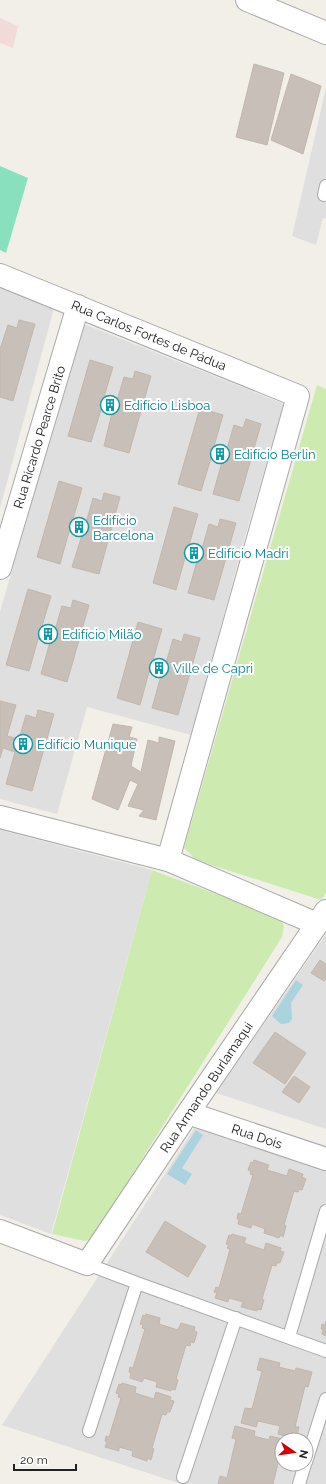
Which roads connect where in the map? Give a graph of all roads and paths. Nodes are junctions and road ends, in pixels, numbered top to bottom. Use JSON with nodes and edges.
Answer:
{"nodes":[{"id":1,"x":247,"y":0,"type":"edge"},
{"id":2,"x":326,"y":33,"type":"edge"},
{"id":3,"x":0,"y":276,"type":"edge"},
{"id":4,"x":78,"y":306,"type":"junction"},
{"id":5,"x":0,"y":568,"type":"edge"},
{"id":6,"x":0,"y":817,"type":"edge"},
{"id":7,"x":168,"y":860,"type":"junction"},
{"id":8,"x":323,"y":921,"type":"edge"},
{"id":9,"x":188,"y":1113,"type":"junction"},
{"id":10,"x":326,"y":1159,"type":"edge"},
{"id":11,"x":326,"y":1211,"type":"edge"},
{"id":12,"x":0,"y":1231,"type":"edge"},
{"id":13,"x":88,"y":1264,"type":"junction"},
{"id":14,"x":137,"y":1283,"type":"junction"},
{"id":15,"x":236,"y":1318,"type":"junction"},
{"id":16,"x":289,"y":1337,"type":"junction"},
{"id":17,"x":326,"y":1351,"type":"edge"},
{"id":18,"x":326,"y":1399,"type":"edge"},
{"id":19,"x":89,"y":1431,"type":"dead end"},
{"id":20,"x":314,"y":1437,"type":"edge"},
{"id":21,"x":303,"y":1472,"type":"edge"},
{"id":22,"x":184,"y":1477,"type":"dead end"},
{"id":23,"x":299,"y":1484,"type":"edge"}],
"edges":[{"from":1,"to":2,"type":"street"},
{"from":3,"to":4,"type":"street","name":"Rua Carlos Fortes de Pádua"},
{"from":4,"to":5,"type":"street","name":"Rua Ricardo Pearce Brito"},
{"from":4,"to":7,"type":"street","name":"Rua Carlos Fortes de Pádua"},
{"from":6,"to":7,"type":"street"},
{"from":7,"to":8,"type":"street"},
{"from":8,"to":9,"type":"street","name":"Rua Armando Burlamaqui"},
{"from":9,"to":10,"type":"street","name":"Rua Dois"},
{"from":9,"to":13,"type":"street","name":"Rua Armando Burlamaqui"},
{"from":11,"to":16,"type":"lane"},
{"from":12,"to":13,"type":"street"},
{"from":13,"to":14,"type":"lane"},
{"from":14,"to":15,"type":"lane"},
{"from":14,"to":19,"type":"lane"},
{"from":15,"to":16,"type":"lane"},
{"from":15,"to":22,"type":"lane"},
{"from":16,"to":17,"type":"lane"},
{"from":18,"to":20,"type":"lane"},
{"from":21,"to":23,"type":"lane"}]}
